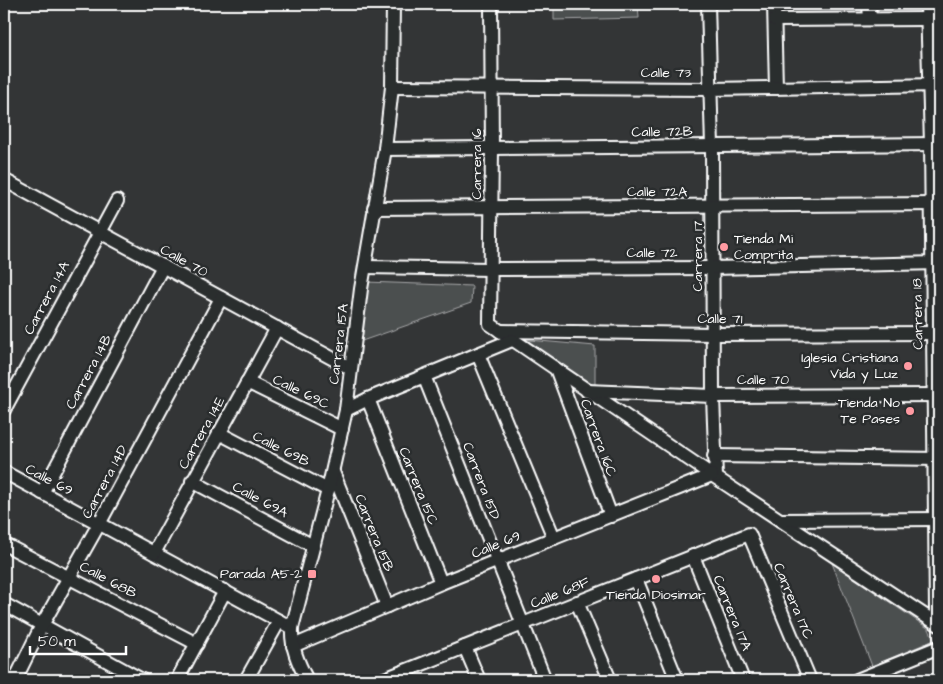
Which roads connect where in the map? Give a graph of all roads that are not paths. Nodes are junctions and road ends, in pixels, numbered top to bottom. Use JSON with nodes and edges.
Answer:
{"nodes":[{"id":1,"x":393,"y":4,"type":"edge"},
{"id":2,"x":490,"y":4,"type":"edge"},
{"id":3,"x":708,"y":4,"type":"edge"},
{"id":4,"x":774,"y":4,"type":"edge"},
{"id":5,"x":869,"y":4,"type":"edge"},
{"id":6,"x":927,"y":4,"type":"edge"},
{"id":7,"x":927,"y":18,"type":"junction"},
{"id":8,"x":870,"y":19,"type":"junction"},
{"id":9,"x":775,"y":20,"type":"junction"},
{"id":10,"x":935,"y":85,"type":"edge"},
{"id":11,"x":392,"y":87,"type":"junction"},
{"id":12,"x":491,"y":88,"type":"junction"},
{"id":13,"x":776,"y":88,"type":"junction"},
{"id":14,"x":710,"y":89,"type":"junction"},
{"id":15,"x":935,"y":144,"type":"edge"},
{"id":16,"x":712,"y":147,"type":"junction"},
{"id":17,"x":385,"y":149,"type":"junction"},
{"id":18,"x":492,"y":149,"type":"junction"},
{"id":19,"x":4,"y":180,"type":"edge"},
{"id":20,"x":117,"y":202,"type":"dead end"},
{"id":21,"x":936,"y":204,"type":"edge"},
{"id":22,"x":492,"y":206,"type":"junction"},
{"id":23,"x":712,"y":207,"type":"junction"},
{"id":24,"x":374,"y":208,"type":"junction"},
{"id":25,"x":100,"y":232,"type":"junction"},
{"id":26,"x":936,"y":263,"type":"edge"},
{"id":27,"x":163,"y":266,"type":"junction"},
{"id":28,"x":365,"y":267,"type":"junction"},
{"id":29,"x":712,"y":268,"type":"junction"},
{"id":30,"x":490,"y":269,"type":"junction"},
{"id":31,"x":221,"y":298,"type":"junction"},
{"id":32,"x":277,"y":328,"type":"junction"},
{"id":33,"x":495,"y":328,"type":"junction"},
{"id":34,"x":936,"y":333,"type":"edge"},
{"id":35,"x":714,"y":334,"type":"junction"},
{"id":36,"x":512,"y":340,"type":"junction"},
{"id":37,"x":478,"y":354,"type":"junction"},
{"id":38,"x":350,"y":368,"type":"junction"},
{"id":39,"x":557,"y":371,"type":"junction"},
{"id":40,"x":424,"y":376,"type":"junction"},
{"id":41,"x":247,"y":382,"type":"junction"},
{"id":42,"x":587,"y":391,"type":"junction"},
{"id":43,"x":936,"y":395,"type":"edge"},
{"id":44,"x":713,"y":396,"type":"junction"},
{"id":45,"x":368,"y":400,"type":"junction"},
{"id":46,"x":4,"y":410,"type":"edge"},
{"id":47,"x":346,"y":410,"type":"junction"},
{"id":48,"x":342,"y":429,"type":"junction"},
{"id":49,"x":219,"y":433,"type":"junction"},
{"id":50,"x":714,"y":456,"type":"junction"},
{"id":51,"x":937,"y":459,"type":"edge"},
{"id":52,"x":4,"y":472,"type":"edge"},
{"id":53,"x":333,"y":472,"type":"junction"},
{"id":54,"x":714,"y":476,"type":"junction"},
{"id":55,"x":192,"y":481,"type":"junction"},
{"id":56,"x":328,"y":490,"type":"junction"},
{"id":57,"x":42,"y":493,"type":"junction"},
{"id":58,"x":611,"y":516,"type":"junction"},
{"id":59,"x":937,"y":519,"type":"edge"},
{"id":60,"x":780,"y":520,"type":"junction"},
{"id":61,"x":99,"y":524,"type":"junction"},
{"id":62,"x":748,"y":534,"type":"joint"},
{"id":63,"x":554,"y":538,"type":"junction"},
{"id":64,"x":4,"y":544,"type":"edge"},
{"id":65,"x":313,"y":546,"type":"junction"},
{"id":66,"x":154,"y":552,"type":"junction"},
{"id":67,"x":693,"y":556,"type":"junction"},
{"id":68,"x":496,"y":561,"type":"junction"},
{"id":69,"x":70,"y":577,"type":"junction"},
{"id":70,"x":636,"y":579,"type":"junction"},
{"id":71,"x":937,"y":581,"type":"edge"},
{"id":72,"x":440,"y":583,"type":"junction"},
{"id":73,"x":225,"y":591,"type":"junction"},
{"id":74,"x":577,"y":602,"type":"junction"},
{"id":75,"x":4,"y":604,"type":"edge"},
{"id":76,"x":387,"y":606,"type":"junction"},
{"id":77,"x":279,"y":621,"type":"junction"},
{"id":78,"x":42,"y":624,"type":"junction"},
{"id":79,"x":523,"y":624,"type":"junction"},
{"id":80,"x":939,"y":624,"type":"edge"},
{"id":81,"x":292,"y":628,"type":"junction"},
{"id":82,"x":197,"y":644,"type":"junction"},
{"id":83,"x":293,"y":646,"type":"junction"},
{"id":84,"x":466,"y":647,"type":"junction"},
{"id":85,"x":939,"y":647,"type":"edge"},
{"id":86,"x":4,"y":674,"type":"edge"},
{"id":87,"x":411,"y":675,"type":"edge"},
{"id":88,"x":882,"y":675,"type":"edge"},
{"id":89,"x":15,"y":680,"type":"edge"},
{"id":90,"x":142,"y":680,"type":"edge"},
{"id":91,"x":177,"y":680,"type":"edge"},
{"id":92,"x":246,"y":680,"type":"edge"},
{"id":93,"x":307,"y":680,"type":"edge"},
{"id":94,"x":382,"y":680,"type":"edge"},
{"id":95,"x":479,"y":680,"type":"edge"},
{"id":96,"x":545,"y":680,"type":"edge"},
{"id":97,"x":610,"y":680,"type":"edge"},
{"id":98,"x":677,"y":680,"type":"edge"},
{"id":99,"x":743,"y":680,"type":"edge"},
{"id":100,"x":810,"y":680,"type":"edge"},
{"id":101,"x":857,"y":680,"type":"edge"}],
"edges":[{"from":1,"to":11,"type":"street","name":"Carrera 15A"},
{"from":2,"to":12,"type":"street","name":"Carrera 16"},
{"from":3,"to":14,"type":"street","name":"Carrera 17"},
{"from":4,"to":9,"type":"street"},
{"from":5,"to":8,"type":"street"},
{"from":6,"to":7,"type":"street","name":"Carrera 18"},
{"from":7,"to":8,"type":"street"},
{"from":7,"to":10,"type":"street","name":"Carrera 18"},
{"from":8,"to":9,"type":"street"},
{"from":9,"to":13,"type":"street"},
{"from":10,"to":13,"type":"street","name":"Calle 73"},
{"from":10,"to":15,"type":"street","name":"Carrera 18"},
{"from":11,"to":12,"type":"street","name":"Calle 73"},
{"from":11,"to":17,"type":"street","name":"Carrera 15A"},
{"from":12,"to":14,"type":"street","name":"Calle 73"},
{"from":12,"to":18,"type":"street","name":"Carrera 16"},
{"from":13,"to":14,"type":"street","name":"Calle 73"},
{"from":14,"to":16,"type":"street","name":"Carrera 17"},
{"from":15,"to":16,"type":"street","name":"Calle 72B"},
{"from":15,"to":21,"type":"street","name":"Carrera 18"},
{"from":16,"to":18,"type":"street","name":"Calle 72B"},
{"from":16,"to":23,"type":"street","name":"Carrera 17"},
{"from":17,"to":18,"type":"street","name":"Calle 72B"},
{"from":17,"to":24,"type":"street","name":"Carrera 15A"},
{"from":18,"to":22,"type":"street","name":"Carrera 16"},
{"from":19,"to":25,"type":"street","name":"Calle 70"},
{"from":20,"to":25,"type":"street","name":"Carrera 14A"},
{"from":21,"to":23,"type":"street","name":"Calle 72A"},
{"from":21,"to":26,"type":"street","name":"Carrera 18"},
{"from":22,"to":23,"type":"street","name":"Calle 72A"},
{"from":22,"to":24,"type":"street","name":"Calle 72A"},
{"from":22,"to":30,"type":"street","name":"Carrera 16"},
{"from":23,"to":29,"type":"street","name":"Carrera 17"},
{"from":24,"to":28,"type":"street","name":"Carrera 15A"},
{"from":25,"to":27,"type":"street","name":"Calle 70"},
{"from":25,"to":46,"type":"street","name":"Carrera 14A"},
{"from":26,"to":29,"type":"street","name":"Calle 72"},
{"from":26,"to":34,"type":"street","name":"Carrera 18"},
{"from":27,"to":31,"type":"street","name":"Calle 70"},
{"from":27,"to":57,"type":"street","name":"Carrera 14B"},
{"from":28,"to":30,"type":"street","name":"Calle 72"},
{"from":28,"to":38,"type":"street","name":"Carrera 15A"},
{"from":29,"to":30,"type":"street","name":"Calle 72"},
{"from":29,"to":35,"type":"street","name":"Carrera 17"},
{"from":30,"to":33,"type":"street","name":"Carrera 16"},
{"from":31,"to":32,"type":"street","name":"Calle 70"},
{"from":31,"to":61,"type":"street","name":"Carrera 14D"},
{"from":32,"to":38,"type":"street","name":"Calle 70"},
{"from":32,"to":41,"type":"street","name":"Carrera 14E"},
{"from":33,"to":35,"type":"street","name":"Calle 71"},
{"from":33,"to":36,"type":"street"},
{"from":34,"to":35,"type":"street","name":"Calle 71"},
{"from":34,"to":43,"type":"street","name":"Carrera 18"},
{"from":35,"to":44,"type":"street","name":"Carrera 17"},
{"from":36,"to":37,"type":"street"},
{"from":36,"to":39,"type":"street"},
{"from":37,"to":40,"type":"street"},
{"from":37,"to":63,"type":"street"},
{"from":38,"to":47,"type":"street","name":"Carrera 15A"},
{"from":39,"to":42,"type":"street"},
{"from":39,"to":58,"type":"street","name":"Carrera 16C"},
{"from":40,"to":45,"type":"street"},
{"from":40,"to":68,"type":"street","name":"Carrera 15D"},
{"from":41,"to":48,"type":"street","name":"Calle 69C"},
{"from":41,"to":49,"type":"street","name":"Carrera 14E"},
{"from":42,"to":44,"type":"street","name":"Calle 70"},
{"from":42,"to":54,"type":"street"},
{"from":43,"to":44,"type":"street","name":"Calle 70"},
{"from":43,"to":51,"type":"street","name":"Carrera 18"},
{"from":44,"to":50,"type":"street","name":"Carrera 17"},
{"from":45,"to":47,"type":"street"},
{"from":45,"to":72,"type":"street","name":"Carrera 15C"},
{"from":47,"to":48,"type":"street","name":"Carrera 15A"},
{"from":48,"to":53,"type":"street","name":"Carrera 15A"},
{"from":49,"to":55,"type":"street","name":"Carrera 14E"},
{"from":49,"to":56,"type":"street","name":"Calle 69B"},
{"from":50,"to":51,"type":"street"},
{"from":50,"to":54,"type":"street","name":"Carrera 17"},
{"from":51,"to":59,"type":"street","name":"Carrera 18"},
{"from":52,"to":57,"type":"street","name":"Calle 69"},
{"from":53,"to":56,"type":"street","name":"Carrera 15A"},
{"from":53,"to":76,"type":"street","name":"Carrera 15B"},
{"from":54,"to":58,"type":"street","name":"Calle 69"},
{"from":54,"to":60,"type":"street"},
{"from":55,"to":65,"type":"street","name":"Calle 69A"},
{"from":55,"to":66,"type":"street","name":"Carrera 14E"},
{"from":56,"to":65,"type":"street","name":"Carrera 15A"},
{"from":57,"to":61,"type":"street","name":"Calle 69"},
{"from":58,"to":63,"type":"street","name":"Calle 69"},
{"from":59,"to":60,"type":"street"},
{"from":59,"to":71,"type":"street","name":"Carrera 18"},
{"from":60,"to":80,"type":"street"},
{"from":61,"to":66,"type":"street","name":"Calle 69"},
{"from":61,"to":69,"type":"street","name":"Carrera 14D"},
{"from":62,"to":67,"type":"street","name":"Calle 68F"},
{"from":62,"to":100,"type":"street","name":"Carrera 17C"},
{"from":63,"to":68,"type":"street","name":"Calle 69"},
{"from":64,"to":69,"type":"street","name":"Calle 68B"},
{"from":65,"to":81,"type":"street","name":"Carrera 15A"},
{"from":66,"to":73,"type":"street","name":"Calle 69"},
{"from":67,"to":70,"type":"street","name":"Calle 68F"},
{"from":67,"to":99,"type":"street","name":"Carrera 17A"},
{"from":68,"to":72,"type":"street","name":"Calle 69"},
{"from":68,"to":79,"type":"street","name":"Carrera 15D"},
{"from":69,"to":78,"type":"street","name":"Carrera 14D"},
{"from":69,"to":82,"type":"street","name":"Calle 68B"},
{"from":70,"to":74,"type":"street","name":"Calle 68F"},
{"from":70,"to":98,"type":"street"},
{"from":71,"to":80,"type":"street","name":"Carrera 18"},
{"from":72,"to":76,"type":"street","name":"Calle 69"},
{"from":73,"to":77,"type":"street","name":"Calle 69"},
{"from":73,"to":82,"type":"street"},
{"from":74,"to":79,"type":"street","name":"Calle 68F"},
{"from":74,"to":97,"type":"street"},
{"from":75,"to":78,"type":"street"},
{"from":76,"to":83,"type":"street","name":"Calle 69"},
{"from":77,"to":81,"type":"street","name":"Calle 69"},
{"from":77,"to":92,"type":"street"},
{"from":78,"to":89,"type":"street","name":"Carrera 14D"},
{"from":78,"to":90,"type":"street"},
{"from":79,"to":84,"type":"street","name":"Calle 68F"},
{"from":79,"to":96,"type":"street","name":"Carrera 15D"},
{"from":81,"to":83,"type":"street","name":"Carrera 15A"},
{"from":82,"to":91,"type":"street"},
{"from":83,"to":93,"type":"street","name":"Carrera 15A"},
{"from":84,"to":87,"type":"street","name":"Calle 68F"},
{"from":84,"to":95,"type":"street"},
{"from":85,"to":88,"type":"street"},
{"from":86,"to":89,"type":"street"},
{"from":87,"to":94,"type":"street","name":"Calle 68F"},
{"from":88,"to":101,"type":"street"}]}
